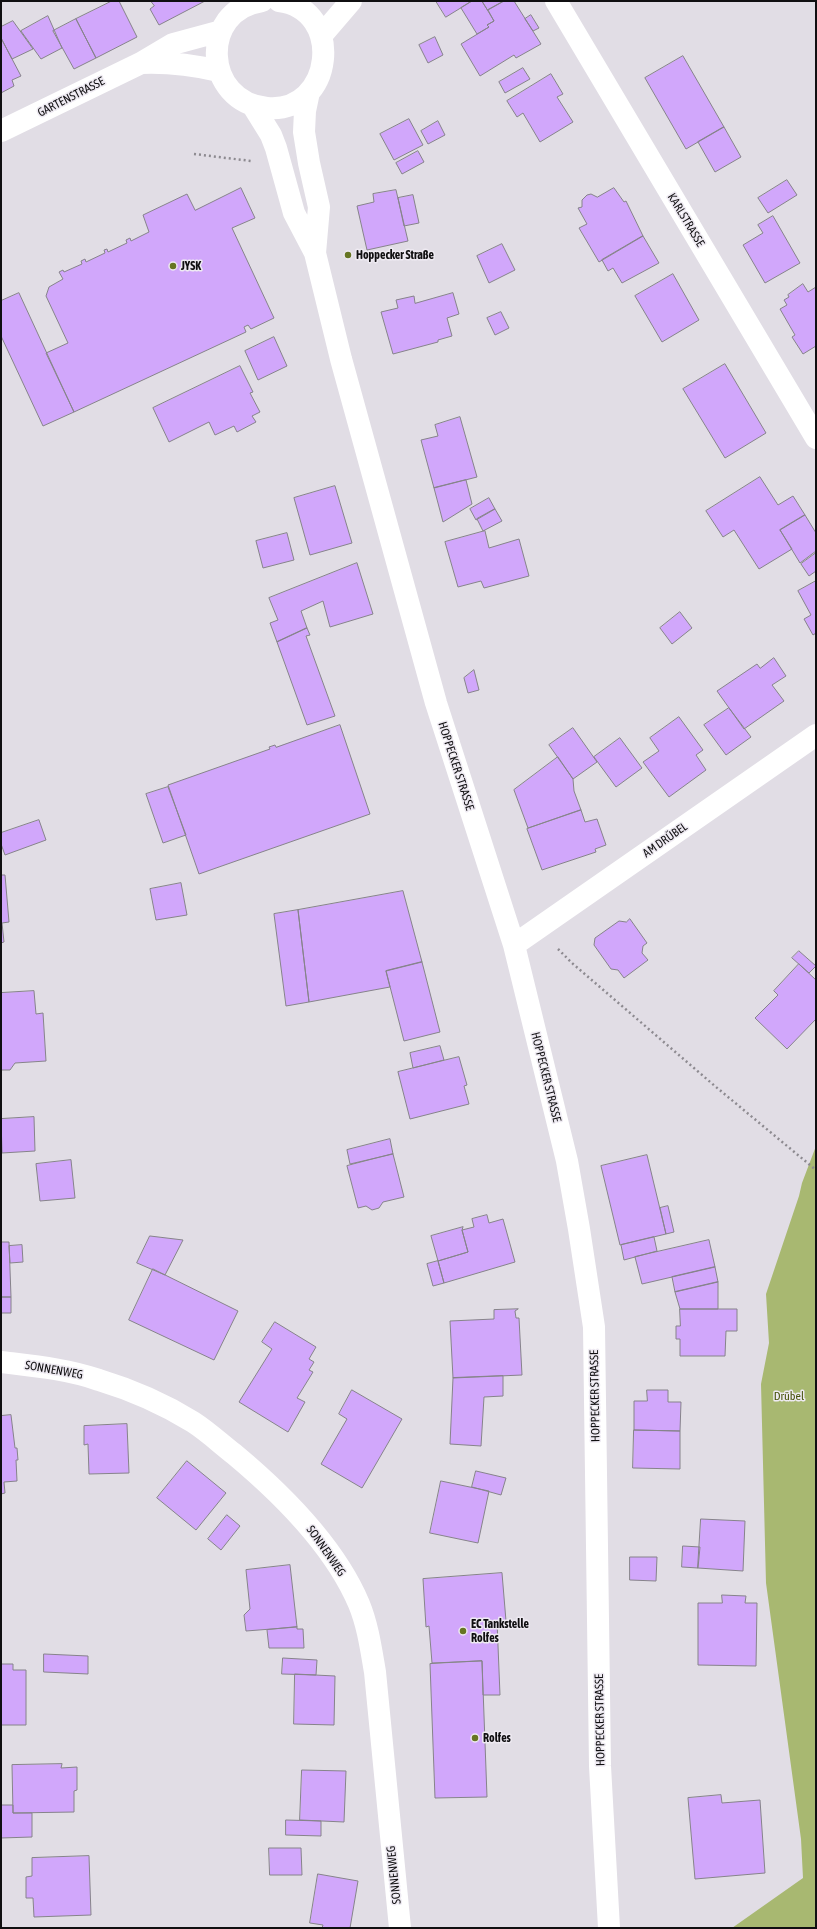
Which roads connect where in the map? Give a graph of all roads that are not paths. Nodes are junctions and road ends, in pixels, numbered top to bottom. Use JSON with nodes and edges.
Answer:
{"nodes":[{"id":1,"x":262,"y":1,"type":"edge"},
{"id":2,"x":351,"y":1,"type":"edge"},
{"id":3,"x":556,"y":1,"type":"edge"},
{"id":4,"x":291,"y":2,"type":"edge"},
{"id":5,"x":221,"y":31,"type":"junction"},
{"id":6,"x":322,"y":36,"type":"junction"},
{"id":7,"x":141,"y":63,"type":"junction"},
{"id":8,"x":219,"y":71,"type":"junction"},
{"id":9,"x":309,"y":92,"type":"junction"},
{"id":10,"x":253,"y":106,"type":"junction"},
{"id":11,"x":1,"y":131,"type":"edge"},
{"id":12,"x":315,"y":253,"type":"junction"},
{"id":13,"x":816,"y":438,"type":"edge"},
{"id":14,"x":816,"y":735,"type":"edge"},
{"id":15,"x":514,"y":945,"type":"junction"},
{"id":16,"x":1,"y":1362,"type":"edge"},
{"id":17,"x":400,"y":1928,"type":"edge"},
{"id":18,"x":609,"y":1928,"type":"edge"}],
"edges":[{"from":1,"to":5,"type":"street"},
{"from":2,"to":6,"type":"street"},
{"from":3,"to":13,"type":"street","name":"KARLSTRASSE"},
{"from":4,"to":6,"type":"street"},
{"from":5,"to":7,"type":"street","name":"GARTENSTRASSE"},
{"from":5,"to":8,"type":"street"},
{"from":6,"to":9,"type":"street"},
{"from":7,"to":8,"type":"street","name":"GARTENSTRASSE"},
{"from":7,"to":11,"type":"street","name":"GARTENSTRASSE"},
{"from":8,"to":10,"type":"street"},
{"from":9,"to":10,"type":"street"},
{"from":9,"to":12,"type":"street","name":"HOPPECKER STRASSE"},
{"from":10,"to":12,"type":"street","name":"HOPPECKER STRASSE"},
{"from":12,"to":15,"type":"street","name":"HOPPECKER STRASSE"},
{"from":14,"to":15,"type":"street","name":"AM DRÜBEL"},
{"from":15,"to":18,"type":"street","name":"HOPPECKER STRASSE"},
{"from":16,"to":17,"type":"street","name":"SONNENWEG"}]}
